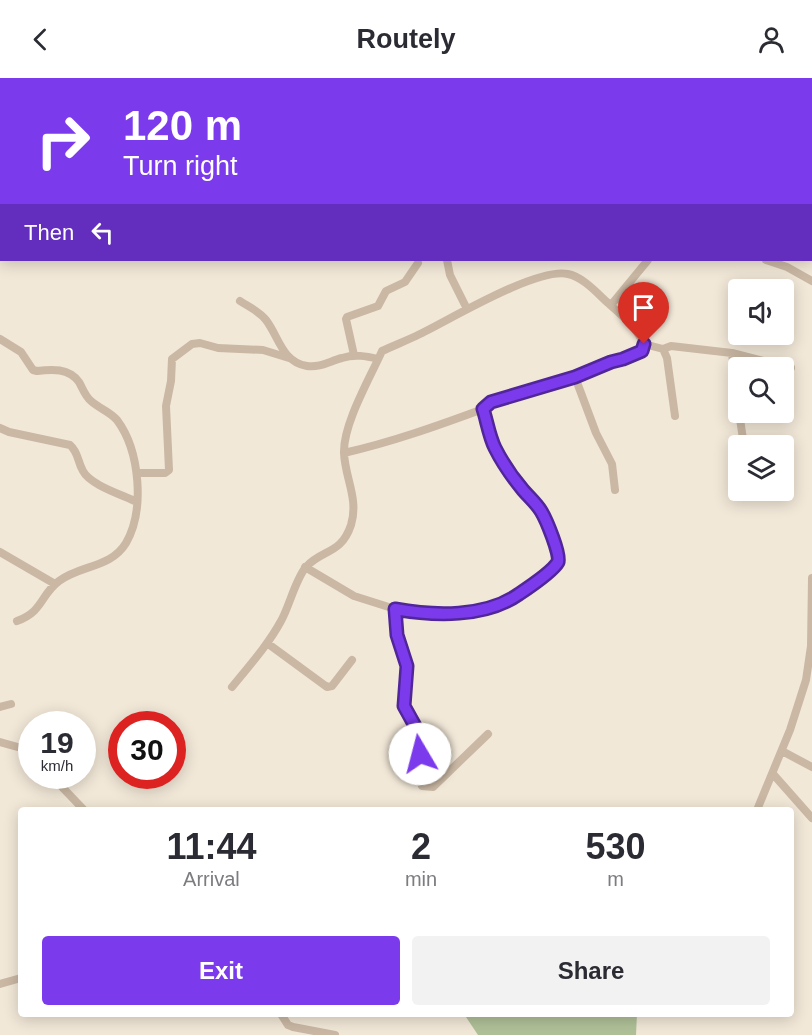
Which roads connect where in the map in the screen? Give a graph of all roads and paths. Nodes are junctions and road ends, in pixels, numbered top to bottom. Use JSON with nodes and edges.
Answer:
{"nodes":[{"id":1,"x":447,"y":261,"type":"edge"},
{"id":2,"x":647,"y":261,"type":"edge"},
{"id":3,"x":769,"y":261,"type":"edge"},
{"id":4,"x":418,"y":263,"type":"dead end"},
{"id":5,"x":812,"y":280,"type":"edge"},
{"id":6,"x":240,"y":301,"type":"dead end"},
{"id":7,"x":611,"y":305,"type":"junction"},
{"id":8,"x":467,"y":309,"type":"junction"},
{"id":9,"x":0,"y":339,"type":"edge"},
{"id":10,"x":644,"y":344,"type":"junction"},
{"id":11,"x":663,"y":349,"type":"junction"},
{"id":12,"x":732,"y":352,"type":"junction"},
{"id":13,"x":354,"y":355,"type":"junction"},
{"id":14,"x":733,"y":357,"type":"edge"},
{"id":15,"x":750,"y":357,"type":"edge"},
{"id":16,"x":289,"y":358,"type":"junction"},
{"id":17,"x":378,"y":359,"type":"junction"},
{"id":18,"x":575,"y":377,"type":"junction"},
{"id":19,"x":483,"y":409,"type":"junction"},
{"id":20,"x":675,"y":416,"type":"dead end"},
{"id":21,"x":0,"y":428,"type":"edge"},
{"id":22,"x":344,"y":453,"type":"junction"},
{"id":23,"x":137,"y":473,"type":"junction"},
{"id":24,"x":615,"y":490,"type":"dead end"},
{"id":25,"x":137,"y":502,"type":"junction"},
{"id":26,"x":0,"y":552,"type":"edge"},
{"id":27,"x":306,"y":567,"type":"junction"},
{"id":28,"x":812,"y":578,"type":"edge"},
{"id":29,"x":55,"y":584,"type":"junction"},
{"id":30,"x":395,"y":609,"type":"junction"},
{"id":31,"x":17,"y":621,"type":"dead end"},
{"id":32,"x":267,"y":643,"type":"junction"},
{"id":33,"x":352,"y":660,"type":"dead end"},
{"id":34,"x":232,"y":687,"type":"dead end"},
{"id":35,"x":10,"y":704,"type":"dead end"},
{"id":36,"x":0,"y":707,"type":"edge"},
{"id":37,"x":488,"y":734,"type":"dead end"},
{"id":38,"x":0,"y":742,"type":"edge"},
{"id":39,"x":18,"y":747,"type":"edge"},
{"id":40,"x":782,"y":752,"type":"junction"},
{"id":41,"x":812,"y":767,"type":"edge"},
{"id":42,"x":773,"y":774,"type":"junction"},
{"id":43,"x":64,"y":789,"type":"edge"},
{"id":44,"x":81,"y":807,"type":"edge"},
{"id":45,"x":759,"y":807,"type":"edge"},
{"id":46,"x":812,"y":818,"type":"edge"},
{"id":47,"x":18,"y":979,"type":"edge"},
{"id":48,"x":0,"y":984,"type":"edge"},
{"id":49,"x":283,"y":1017,"type":"edge"},
{"id":50,"x":335,"y":1035,"type":"edge"}],
"edges":[{"from":1,"to":8,"type":"street"},
{"from":2,"to":7,"type":"street"},
{"from":3,"to":5,"type":"street"},
{"from":4,"to":13,"type":"street"},
{"from":6,"to":16,"type":"street"},
{"from":7,"to":8,"type":"street"},
{"from":7,"to":10,"type":"street"},
{"from":8,"to":17,"type":"street"},
{"from":9,"to":23,"type":"street"},
{"from":10,"to":11,"type":"street"},
{"from":10,"to":18,"type":"street"},
{"from":11,"to":12,"type":"street"},
{"from":11,"to":20,"type":"street"},
{"from":12,"to":14,"type":"street"},
{"from":12,"to":15,"type":"street"},
{"from":13,"to":16,"type":"street"},
{"from":13,"to":17,"type":"street"},
{"from":16,"to":23,"type":"street"},
{"from":17,"to":22,"type":"street"},
{"from":18,"to":19,"type":"street"},
{"from":18,"to":24,"type":"street"},
{"from":19,"to":22,"type":"street"},
{"from":19,"to":30,"type":"street"},
{"from":21,"to":25,"type":"street"},
{"from":22,"to":27,"type":"street"},
{"from":23,"to":25,"type":"street"},
{"from":25,"to":29,"type":"street"},
{"from":26,"to":29,"type":"street"},
{"from":27,"to":30,"type":"street"},
{"from":27,"to":32,"type":"street"},
{"from":28,"to":40,"type":"street"},
{"from":29,"to":31,"type":"street"},
{"from":30,"to":37,"type":"street"},
{"from":32,"to":33,"type":"street"},
{"from":32,"to":34,"type":"street"},
{"from":35,"to":36,"type":"street"},
{"from":38,"to":39,"type":"street"},
{"from":40,"to":41,"type":"street"},
{"from":40,"to":42,"type":"street"},
{"from":42,"to":45,"type":"street"},
{"from":42,"to":46,"type":"street"},
{"from":43,"to":44,"type":"street"},
{"from":47,"to":48,"type":"street"},
{"from":49,"to":50,"type":"street"}]}
